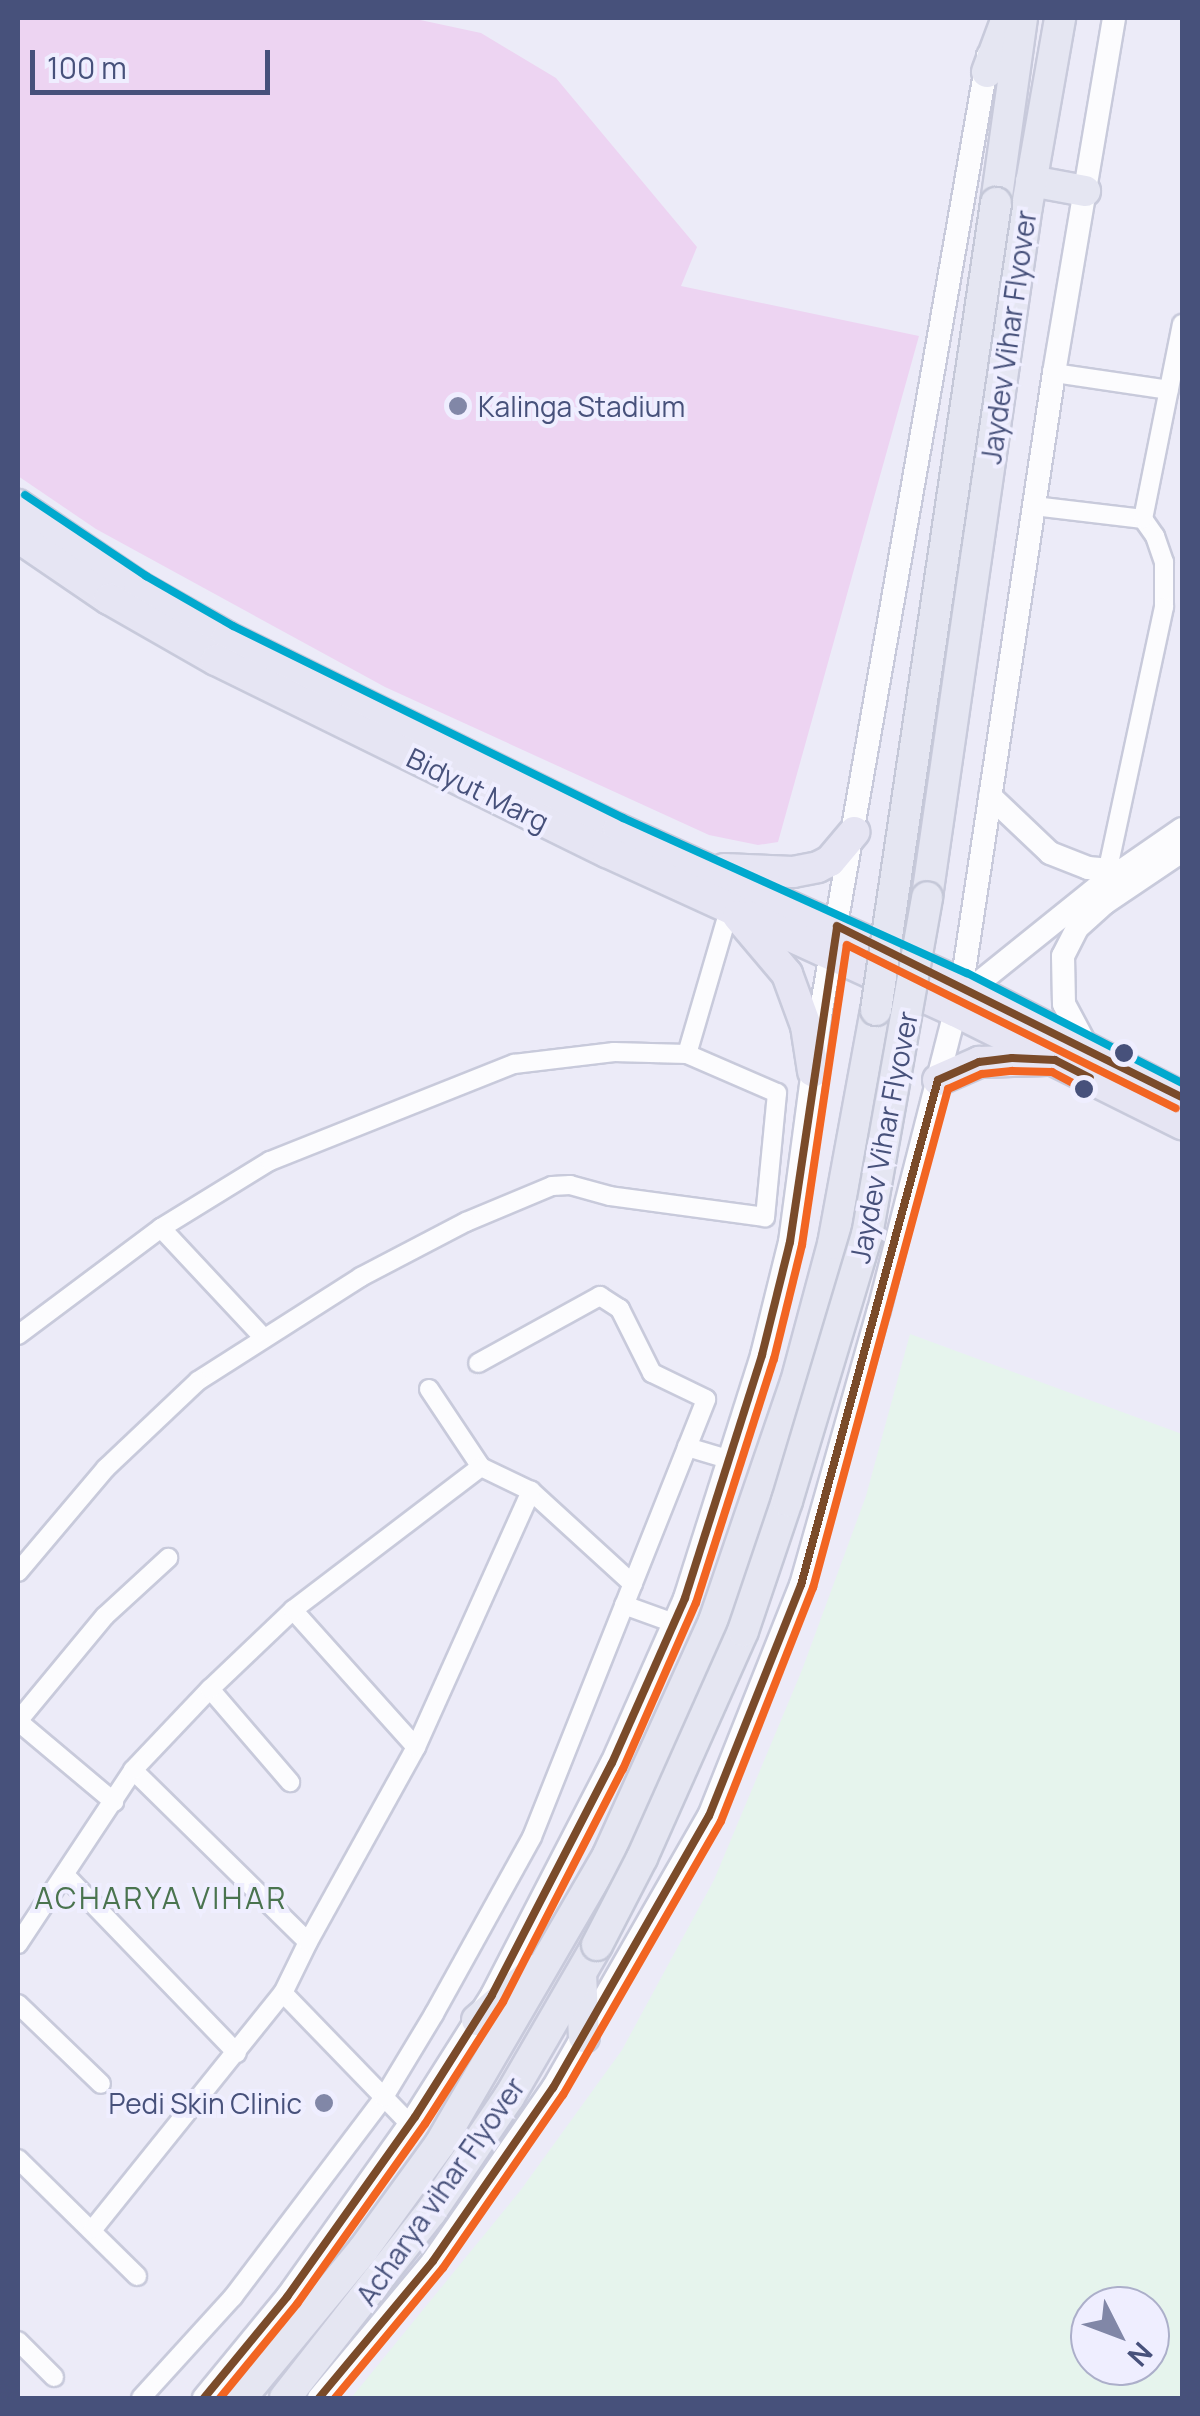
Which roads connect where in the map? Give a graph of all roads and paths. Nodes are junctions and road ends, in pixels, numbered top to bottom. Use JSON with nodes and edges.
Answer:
{"nodes":[{"id":1,"x":994,"y":18,"type":"edge"},
{"id":2,"x":1007,"y":18,"type":"edge"},
{"id":3,"x":1022,"y":18,"type":"edge"},
{"id":4,"x":1060,"y":18,"type":"edge"},
{"id":5,"x":1114,"y":18,"type":"edge"},
{"id":6,"x":987,"y":72,"type":"junction"},
{"id":7,"x":1085,"y":190,"type":"junction"},
{"id":8,"x":1029,"y":193,"type":"junction"},
{"id":9,"x":1182,"y":324,"type":"edge"},
{"id":10,"x":1054,"y":373,"type":"junction"},
{"id":11,"x":1168,"y":390,"type":"junction"},
{"id":12,"x":18,"y":505,"type":"edge"},
{"id":13,"x":1034,"y":506,"type":"junction"},
{"id":14,"x":1142,"y":520,"type":"junction"},
{"id":15,"x":18,"y":537,"type":"edge"},
{"id":16,"x":1173,"y":608,"type":"edge"},
{"id":17,"x":990,"y":796,"type":"junction"},
{"id":18,"x":1182,"y":829,"type":"edge"},
{"id":19,"x":854,"y":832,"type":"junction"},
{"id":20,"x":1182,"y":850,"type":"edge"},
{"id":21,"x":706,"y":868,"type":"junction"},
{"id":22,"x":1115,"y":870,"type":"junction"},
{"id":23,"x":730,"y":907,"type":"junction"},
{"id":24,"x":834,"y":940,"type":"junction"},
{"id":25,"x":962,"y":995,"type":"junction"},
{"id":26,"x":1090,"y":1052,"type":"junction"},
{"id":27,"x":687,"y":1054,"type":"junction"},
{"id":28,"x":1056,"y":1060,"type":"junction"},
{"id":29,"x":814,"y":1071,"type":"junction"},
{"id":30,"x":938,"y":1080,"type":"junction"},
{"id":31,"x":1182,"y":1096,"type":"edge"},
{"id":32,"x":1182,"y":1124,"type":"edge"},
{"id":33,"x":160,"y":1228,"type":"junction"},
{"id":34,"x":18,"y":1335,"type":"edge"},
{"id":35,"x":263,"y":1337,"type":"junction"},
{"id":36,"x":478,"y":1364,"type":"dead end"},
{"id":37,"x":428,"y":1389,"type":"dead end"},
{"id":38,"x":687,"y":1447,"type":"junction"},
{"id":39,"x":730,"y":1460,"type":"junction"},
{"id":40,"x":482,"y":1467,"type":"junction"},
{"id":41,"x":531,"y":1490,"type":"junction"},
{"id":42,"x":168,"y":1558,"type":"dead end"},
{"id":43,"x":18,"y":1572,"type":"edge"},
{"id":44,"x":632,"y":1584,"type":"junction"},
{"id":45,"x":624,"y":1605,"type":"junction"},
{"id":46,"x":293,"y":1610,"type":"junction"},
{"id":47,"x":674,"y":1623,"type":"junction"},
{"id":48,"x":210,"y":1689,"type":"junction"},
{"id":49,"x":18,"y":1724,"type":"edge"},
{"id":50,"x":416,"y":1746,"type":"junction"},
{"id":51,"x":133,"y":1770,"type":"junction"},
{"id":52,"x":290,"y":1782,"type":"dead end"},
{"id":53,"x":114,"y":1802,"type":"junction"},
{"id":54,"x":66,"y":1876,"type":"junction"},
{"id":55,"x":308,"y":1942,"type":"junction"},
{"id":56,"x":561,"y":1943,"type":"junction"},
{"id":57,"x":18,"y":1944,"type":"edge"},
{"id":58,"x":581,"y":1974,"type":"junction"},
{"id":59,"x":283,"y":1994,"type":"junction"},
{"id":60,"x":18,"y":2004,"type":"edge"},
{"id":61,"x":477,"y":2020,"type":"junction"},
{"id":62,"x":584,"y":2037,"type":"junction"},
{"id":63,"x":236,"y":2053,"type":"junction"},
{"id":64,"x":101,"y":2084,"type":"dead end"},
{"id":65,"x":384,"y":2098,"type":"junction"},
{"id":66,"x":410,"y":2124,"type":"junction"},
{"id":67,"x":18,"y":2159,"type":"edge"},
{"id":68,"x":93,"y":2229,"type":"junction"},
{"id":69,"x":137,"y":2276,"type":"dead end"},
{"id":70,"x":18,"y":2341,"type":"edge"},
{"id":71,"x":54,"y":2377,"type":"dead end"},
{"id":72,"x":141,"y":2398,"type":"edge"},
{"id":73,"x":204,"y":2398,"type":"edge"},
{"id":74,"x":241,"y":2398,"type":"edge"},
{"id":75,"x":285,"y":2398,"type":"edge"},
{"id":76,"x":319,"y":2398,"type":"edge"}],
"edges":[{"from":1,"to":6,"type":"street"},
{"from":2,"to":6,"type":"highway"},
{"from":3,"to":56,"type":"highway","name":"Jaydev Vihar Flyover","bridge":true},
{"from":4,"to":8,"type":"highway","name":"Jaydev Vihar Flyover"},
{"from":5,"to":7,"type":"street"},
{"from":6,"to":19,"type":"street"},
{"from":7,"to":8,"type":"highway"},
{"from":7,"to":10,"type":"street"},
{"from":8,"to":58,"type":"highway","name":"Jaydev Vihar Flyover","bridge":true},
{"from":9,"to":11,"type":"street"},
{"from":10,"to":11,"type":"street"},
{"from":10,"to":13,"type":"street"},
{"from":11,"to":14,"type":"street"},
{"from":12,"to":21,"type":"main road","name":"Bidyut Marg"},
{"from":13,"to":14,"type":"street"},
{"from":13,"to":17,"type":"street"},
{"from":14,"to":16,"type":"street"},
{"from":15,"to":23,"type":"main road","name":"Bidyut Marg"},
{"from":16,"to":22,"type":"street"},
{"from":17,"to":22,"type":"street"},
{"from":17,"to":25,"type":"street"},
{"from":18,"to":22,"type":"street"},
{"from":19,"to":21,"type":"main road"},
{"from":19,"to":24,"type":"street"},
{"from":20,"to":26,"type":"street"},
{"from":21,"to":24,"type":"main road","name":"Bidyut Marg"},
{"from":22,"to":25,"type":"street"},
{"from":23,"to":24,"type":"main road","name":"Bidyut Marg"},
{"from":23,"to":27,"type":"street"},
{"from":23,"to":29,"type":"main road"},
{"from":24,"to":25,"type":"main road","name":"Bidyut Marg"},
{"from":24,"to":29,"type":"street"},
{"from":25,"to":26,"type":"main road"},
{"from":25,"to":28,"type":"main road"},
{"from":25,"to":30,"type":"street"},
{"from":26,"to":31,"type":"main road"},
{"from":27,"to":33,"type":"street"},
{"from":27,"to":35,"type":"street"},
{"from":28,"to":30,"type":"main road"},
{"from":28,"to":32,"type":"main road"},
{"from":29,"to":39,"type":"street"},
{"from":30,"to":62,"type":"street"},
{"from":33,"to":34,"type":"street"},
{"from":33,"to":35,"type":"street"},
{"from":35,"to":43,"type":"street"},
{"from":36,"to":38,"type":"street"},
{"from":37,"to":40,"type":"street"},
{"from":38,"to":39,"type":"street"},
{"from":38,"to":44,"type":"street"},
{"from":39,"to":47,"type":"street"},
{"from":40,"to":41,"type":"street"},
{"from":40,"to":46,"type":"street"},
{"from":41,"to":44,"type":"street"},
{"from":41,"to":50,"type":"street"},
{"from":42,"to":49,"type":"street"},
{"from":44,"to":45,"type":"street"},
{"from":45,"to":47,"type":"street"},
{"from":45,"to":65,"type":"street"},
{"from":46,"to":48,"type":"street"},
{"from":46,"to":50,"type":"street"},
{"from":47,"to":61,"type":"street"},
{"from":48,"to":51,"type":"street"},
{"from":48,"to":52,"type":"street"},
{"from":49,"to":53,"type":"street"},
{"from":50,"to":55,"type":"street"},
{"from":51,"to":53,"type":"street"},
{"from":51,"to":55,"type":"street"},
{"from":53,"to":54,"type":"street"},
{"from":54,"to":57,"type":"street"},
{"from":54,"to":63,"type":"street"},
{"from":55,"to":59,"type":"street"},
{"from":56,"to":61,"type":"highway"},
{"from":56,"to":74,"type":"highway","name":"Acharya vihar Flyover"},
{"from":58,"to":62,"type":"highway"},
{"from":58,"to":75,"type":"highway","name":"Acharya vihar Flyover"},
{"from":59,"to":63,"type":"street"},
{"from":59,"to":65,"type":"street"},
{"from":60,"to":64,"type":"street"},
{"from":61,"to":66,"type":"street"},
{"from":62,"to":76,"type":"street"},
{"from":63,"to":68,"type":"street"},
{"from":65,"to":66,"type":"street"},
{"from":65,"to":72,"type":"street"},
{"from":66,"to":73,"type":"street"},
{"from":67,"to":68,"type":"street"},
{"from":68,"to":69,"type":"street"},
{"from":70,"to":71,"type":"street"}]}
